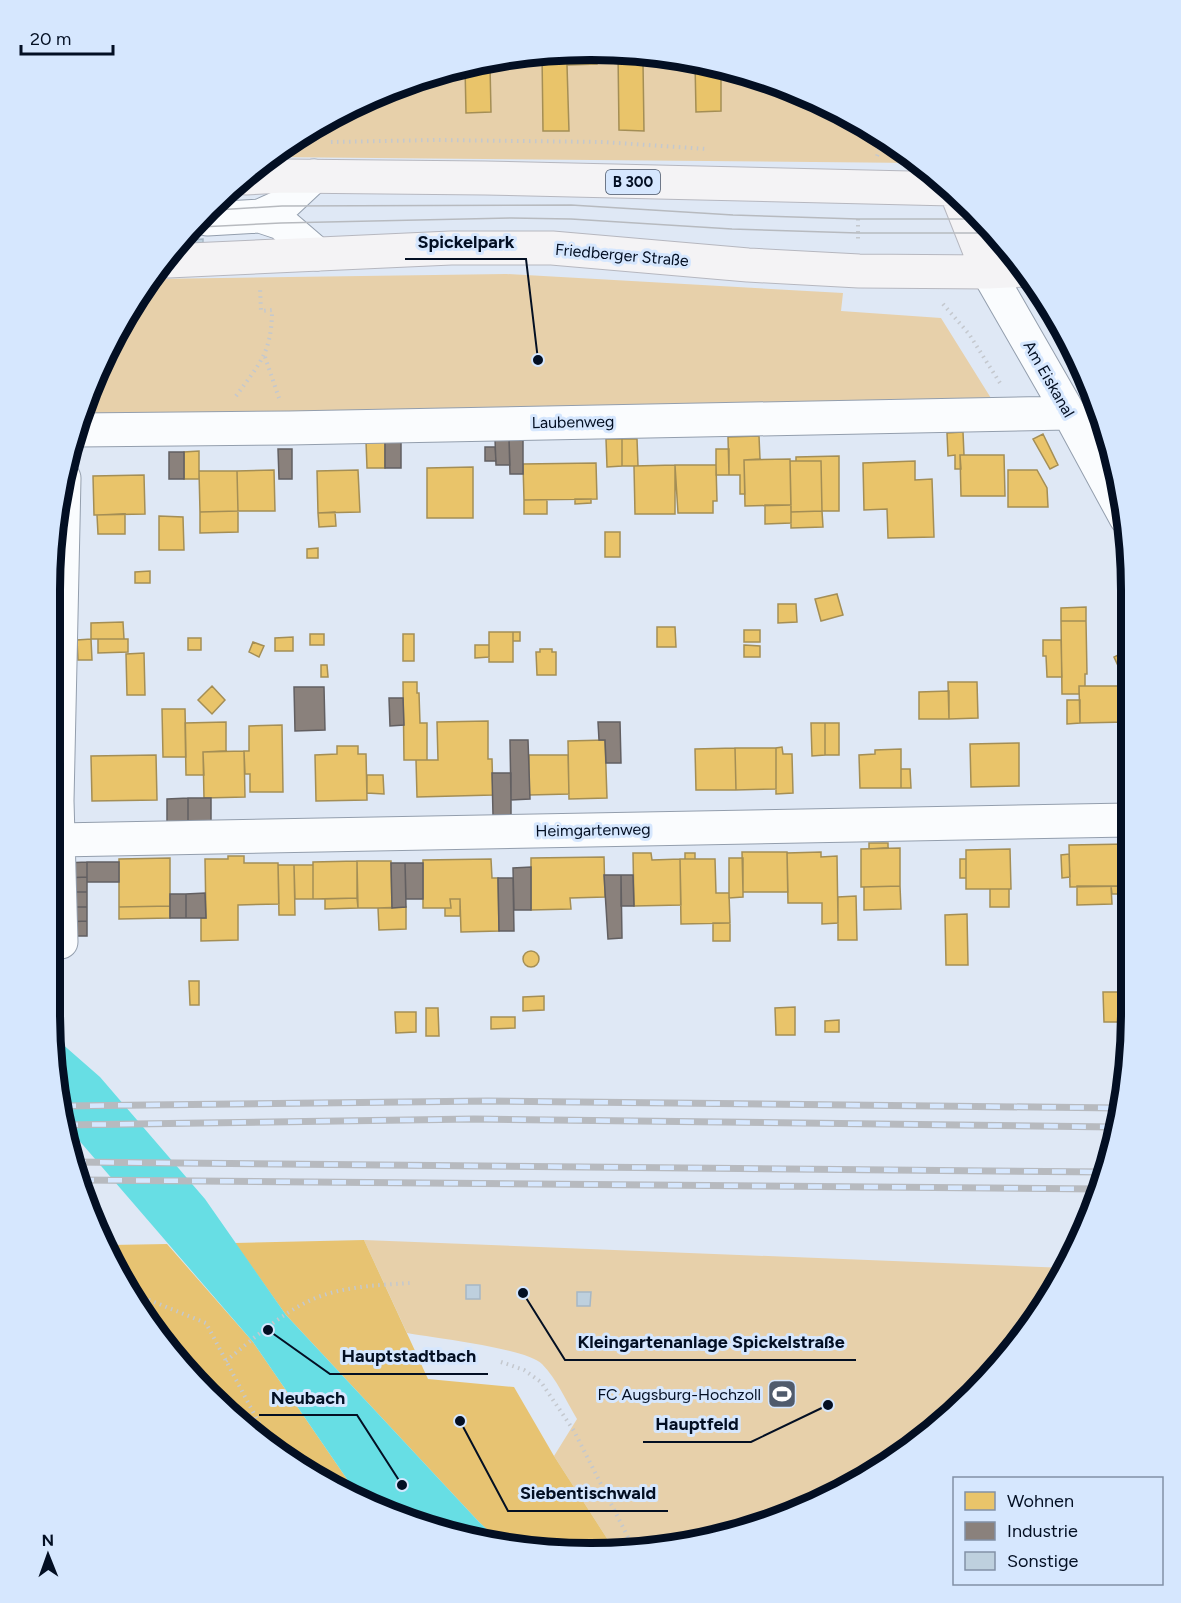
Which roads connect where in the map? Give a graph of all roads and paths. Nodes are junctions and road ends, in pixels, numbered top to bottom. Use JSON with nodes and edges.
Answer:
{"nodes":[{"id":1,"x":881,"y":146,"type":"edge"},
{"id":2,"x":876,"y":159,"type":"dead end"},
{"id":3,"x":314,"y":176,"type":"junction"},
{"id":4,"x":259,"y":178,"type":"edge"},
{"id":5,"x":858,"y":187,"type":"junction"},
{"id":6,"x":936,"y":189,"type":"edge"},
{"id":7,"x":965,"y":214,"type":"edge"},
{"id":8,"x":260,"y":216,"type":"junction"},
{"id":9,"x":212,"y":219,"type":"edge"},
{"id":10,"x":316,"y":254,"type":"junction"},
{"id":11,"x":176,"y":261,"type":"edge"},
{"id":12,"x":859,"y":271,"type":"junction"},
{"id":13,"x":1013,"y":271,"type":"edge"},
{"id":14,"x":988,"y":272,"type":"junction"},
{"id":15,"x":260,"y":280,"type":"dead end"},
{"id":16,"x":938,"y":299,"type":"dead end"},
{"id":17,"x":265,"y":356,"type":"junction"},
{"id":18,"x":1024,"y":413,"type":"junction"},
{"id":19,"x":1069,"y":413,"type":"junction"},
{"id":20,"x":289,"y":428,"type":"junction"},
{"id":21,"x":213,"y":429,"type":"junction"},
{"id":22,"x":85,"y":430,"type":"edge"},
{"id":23,"x":1112,"y":492,"type":"edge"},
{"id":24,"x":63,"y":540,"type":"edge"},
{"id":25,"x":60,"y":685,"type":"edge"},
{"id":26,"x":1121,"y":820,"type":"edge"},
{"id":27,"x":60,"y":840,"type":"edge"},
{"id":28,"x":60,"y":916,"type":"edge"},
{"id":29,"x":61,"y":942,"type":"dead end"},
{"id":30,"x":410,"y":1283,"type":"dead end"},
{"id":31,"x":143,"y":1298,"type":"edge"},
{"id":32,"x":226,"y":1361,"type":"junction"},
{"id":33,"x":501,"y":1362,"type":"dead end"},
{"id":34,"x":261,"y":1428,"type":"edge"},
{"id":35,"x":630,"y":1541,"type":"edge"}],
"edges":[{"from":1,"to":2,"type":"path"},
{"from":3,"to":4,"type":"main road","number":"B 300"},
{"from":3,"to":5,"type":"main road","number":"B 300"},
{"from":3,"to":8,"type":"street"},
{"from":5,"to":6,"type":"main road","number":"B 300"},
{"from":5,"to":12,"type":"path"},
{"from":7,"to":14,"type":"main road"},
{"from":8,"to":9,"type":"street"},
{"from":8,"to":10,"type":"street"},
{"from":10,"to":11,"type":"main road","name":"Friedberger Straße"},
{"from":10,"to":12,"type":"main road","name":"Friedberger Straße"},
{"from":12,"to":14,"type":"main road","name":"Friedberger Straße"},
{"from":13,"to":14,"type":"main road","name":"Friedberger Straße"},
{"from":14,"to":19,"type":"street","name":"Am Eiskanal"},
{"from":15,"to":17,"type":"path"},
{"from":16,"to":18,"type":"path"},
{"from":17,"to":20,"type":"path"},
{"from":17,"to":21,"type":"path"},
{"from":18,"to":19,"type":"street","name":"Laubenweg"},
{"from":18,"to":20,"type":"street","name":"Laubenweg"},
{"from":19,"to":23,"type":"street","name":"Am Eiskanal"},
{"from":20,"to":21,"type":"street","name":"Laubenweg"},
{"from":21,"to":22,"type":"street","name":"Laubenweg"},
{"from":24,"to":25,"type":"street"},
{"from":26,"to":27,"type":"street","name":"Heimgartenweg"},
{"from":28,"to":29,"type":"street"},
{"from":30,"to":32,"type":"path"},
{"from":31,"to":32,"type":"path"},
{"from":32,"to":34,"type":"path"},
{"from":33,"to":35,"type":"path"}]}
